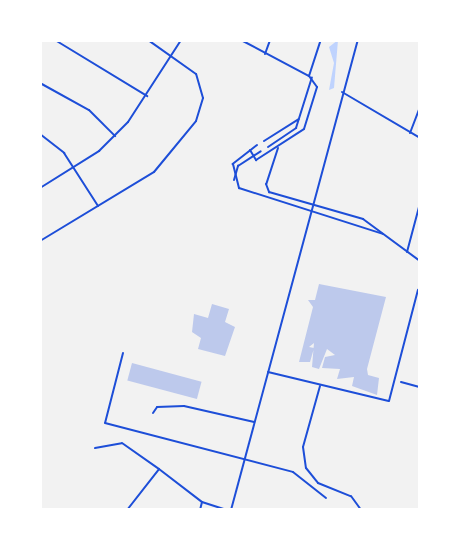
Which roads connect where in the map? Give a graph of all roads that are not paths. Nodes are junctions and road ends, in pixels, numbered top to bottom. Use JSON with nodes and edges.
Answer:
{"nodes":[{"id":1,"x":55,"y":40,"type":"edge"},
{"id":2,"x":148,"y":40,"type":"edge"},
{"id":3,"x":181,"y":40,"type":"edge"},
{"id":4,"x":241,"y":40,"type":"edge"},
{"id":5,"x":270,"y":40,"type":"edge"},
{"id":6,"x":321,"y":40,"type":"edge"},
{"id":7,"x":358,"y":40,"type":"edge"},
{"id":8,"x":174,"y":54,"type":"junction"},
{"id":9,"x":266,"y":54,"type":"junction"},
{"id":10,"x":311,"y":77,"type":"junction"},
{"id":11,"x":40,"y":83,"type":"edge"},
{"id":12,"x":342,"y":92,"type":"junction"},
{"id":13,"x":148,"y":96,"type":"junction"},
{"id":14,"x":420,"y":107,"type":"edge"},
{"id":15,"x":303,"y":115,"type":"junction"},
{"id":16,"x":410,"y":133,"type":"junction"},
{"id":17,"x":40,"y":134,"type":"edge"},
{"id":18,"x":115,"y":136,"type":"junction"},
{"id":19,"x":420,"y":138,"type":"edge"},
{"id":20,"x":264,"y":141,"type":"dead end"},
{"id":21,"x":257,"y":145,"type":"dead end"},
{"id":22,"x":268,"y":147,"type":"dead end"},
{"id":23,"x":278,"y":148,"type":"junction"},
{"id":24,"x":250,"y":150,"type":"junction"},
{"id":25,"x":261,"y":151,"type":"dead end"},
{"id":26,"x":254,"y":155,"type":"junction"},
{"id":27,"x":74,"y":168,"type":"junction"},
{"id":28,"x":234,"y":182,"type":"junction"},
{"id":29,"x":40,"y":188,"type":"edge"},
{"id":30,"x":420,"y":203,"type":"edge"},
{"id":31,"x":315,"y":205,"type":"junction"},
{"id":32,"x":98,"y":206,"type":"junction"},
{"id":33,"x":313,"y":211,"type":"junction"},
{"id":34,"x":382,"y":234,"type":"junction"},
{"id":35,"x":40,"y":241,"type":"edge"},
{"id":36,"x":407,"y":252,"type":"junction"},
{"id":37,"x":420,"y":261,"type":"edge"},
{"id":38,"x":418,"y":290,"type":"edge"},
{"id":39,"x":123,"y":353,"type":"dead end"},
{"id":40,"x":268,"y":372,"type":"junction"},
{"id":41,"x":401,"y":382,"type":"dead end"},
{"id":42,"x":320,"y":386,"type":"junction"},
{"id":43,"x":420,"y":387,"type":"edge"},
{"id":44,"x":153,"y":413,"type":"dead end"},
{"id":45,"x":254,"y":422,"type":"junction"},
{"id":46,"x":94,"y":448,"type":"dead end"},
{"id":47,"x":244,"y":460,"type":"junction"},
{"id":48,"x":159,"y":469,"type":"junction"},
{"id":49,"x":326,"y":498,"type":"dead end"},
{"id":50,"x":202,"y":502,"type":"junction"},
{"id":51,"x":128,"y":510,"type":"edge"},
{"id":52,"x":200,"y":510,"type":"edge"},
{"id":53,"x":229,"y":510,"type":"edge"},
{"id":54,"x":361,"y":510,"type":"edge"}],
"edges":[{"from":1,"to":13,"type":"street"},
{"from":2,"to":8,"type":"street"},
{"from":3,"to":8,"type":"street"},
{"from":4,"to":9,"type":"street"},
{"from":5,"to":9,"type":"street"},
{"from":6,"to":10,"type":"street"},
{"from":7,"to":12,"type":"street"},
{"from":8,"to":13,"type":"street"},
{"from":8,"to":32,"type":"street"},
{"from":9,"to":10,"type":"street"},
{"from":10,"to":15,"type":"street"},
{"from":10,"to":23,"type":"street"},
{"from":11,"to":18,"type":"street"},
{"from":12,"to":16,"type":"street"},
{"from":12,"to":31,"type":"street"},
{"from":13,"to":18,"type":"street"},
{"from":14,"to":16,"type":"street"},
{"from":15,"to":20,"type":"street"},
{"from":15,"to":22,"type":"street"},
{"from":16,"to":19,"type":"street"},
{"from":17,"to":27,"type":"street"},
{"from":18,"to":27,"type":"street"},
{"from":21,"to":24,"type":"street"},
{"from":23,"to":26,"type":"street"},
{"from":23,"to":31,"type":"street"},
{"from":24,"to":26,"type":"street"},
{"from":24,"to":28,"type":"street"},
{"from":25,"to":26,"type":"street"},
{"from":26,"to":28,"type":"street"},
{"from":27,"to":29,"type":"street"},
{"from":27,"to":32,"type":"street"},
{"from":28,"to":33,"type":"street"},
{"from":30,"to":36,"type":"street"},
{"from":31,"to":33,"type":"street"},
{"from":31,"to":34,"type":"street"},
{"from":32,"to":35,"type":"street"},
{"from":33,"to":34,"type":"street"},
{"from":33,"to":40,"type":"street"},
{"from":34,"to":36,"type":"street"},
{"from":36,"to":37,"type":"street"},
{"from":38,"to":42,"type":"street"},
{"from":39,"to":47,"type":"street"},
{"from":40,"to":42,"type":"street"},
{"from":40,"to":45,"type":"street"},
{"from":41,"to":43,"type":"street"},
{"from":42,"to":54,"type":"street"},
{"from":44,"to":45,"type":"street"},
{"from":45,"to":47,"type":"street"},
{"from":46,"to":48,"type":"street"},
{"from":47,"to":49,"type":"street"},
{"from":47,"to":53,"type":"street"},
{"from":48,"to":50,"type":"street"},
{"from":48,"to":51,"type":"street"},
{"from":50,"to":52,"type":"street"},
{"from":50,"to":53,"type":"street"}]}
